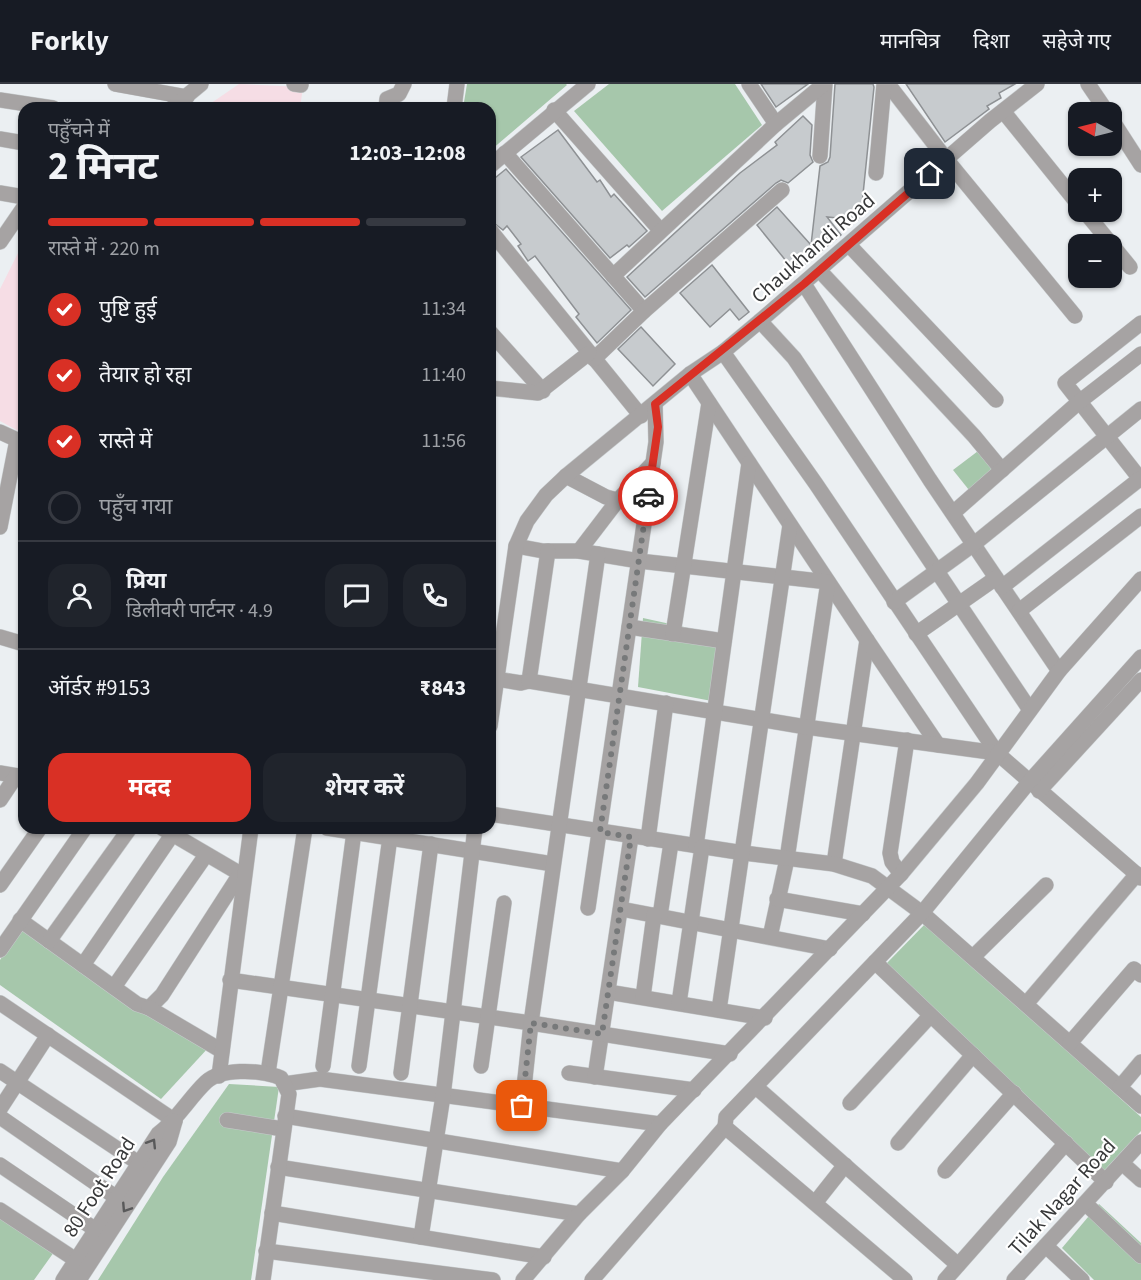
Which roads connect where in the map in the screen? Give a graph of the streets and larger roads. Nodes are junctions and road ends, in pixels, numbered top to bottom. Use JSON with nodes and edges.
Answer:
{"nodes":[{"id":1,"x":115,"y":84,"type":"edge"},
{"id":2,"x":201,"y":84,"type":"edge"},
{"id":3,"x":404,"y":84,"type":"edge"},
{"id":4,"x":457,"y":84,"type":"edge"},
{"id":5,"x":588,"y":84,"type":"edge"},
{"id":6,"x":748,"y":84,"type":"edge"},
{"id":7,"x":886,"y":84,"type":"edge"},
{"id":8,"x":1036,"y":84,"type":"edge"},
{"id":9,"x":1088,"y":84,"type":"edge"},
{"id":10,"x":817,"y":86,"type":"edge"},
{"id":11,"x":572,"y":89,"type":"edge"},
{"id":12,"x":187,"y":97,"type":"junction"},
{"id":13,"x":0,"y":100,"type":"edge"},
{"id":14,"x":180,"y":102,"type":"edge"},
{"id":15,"x":387,"y":102,"type":"edge"},
{"id":16,"x":455,"y":102,"type":"edge"},
{"id":17,"x":1100,"y":102,"type":"edge"},
{"id":18,"x":18,"y":103,"type":"edge"},
{"id":19,"x":554,"y":110,"type":"junction"},
{"id":20,"x":1003,"y":111,"type":"junction"},
{"id":21,"x":776,"y":124,"type":"junction"},
{"id":22,"x":1122,"y":136,"type":"edge"},
{"id":23,"x":0,"y":139,"type":"edge"},
{"id":24,"x":18,"y":142,"type":"edge"},
{"id":25,"x":505,"y":153,"type":"junction"},
{"id":26,"x":820,"y":156,"type":"dead end"},
{"id":27,"x":946,"y":159,"type":"junction"},
{"id":28,"x":496,"y":161,"type":"edge"},
{"id":29,"x":1141,"y":165,"type":"edge"},
{"id":30,"x":876,"y":173,"type":"dead end"},
{"id":31,"x":782,"y":190,"type":"dead end"},
{"id":32,"x":1068,"y":192,"type":"edge"},
{"id":33,"x":0,"y":193,"type":"edge"},
{"id":34,"x":18,"y":196,"type":"edge"},
{"id":35,"x":18,"y":216,"type":"edge"},
{"id":36,"x":1093,"y":222,"type":"edge"},
{"id":37,"x":660,"y":230,"type":"junction"},
{"id":38,"x":496,"y":237,"type":"edge"},
{"id":39,"x":0,"y":242,"type":"edge"},
{"id":40,"x":849,"y":245,"type":"junction"},
{"id":41,"x":1130,"y":267,"type":"dead end"},
{"id":42,"x":820,"y":271,"type":"junction"},
{"id":43,"x":613,"y":276,"type":"junction"},
{"id":44,"x":804,"y":284,"type":"junction"},
{"id":45,"x":644,"y":311,"type":"junction"},
{"id":46,"x":1075,"y":316,"type":"dead end"},
{"id":47,"x":760,"y":321,"type":"junction"},
{"id":48,"x":1141,"y":324,"type":"edge"},
{"id":49,"x":496,"y":339,"type":"edge"},
{"id":50,"x":723,"y":352,"type":"junction"},
{"id":51,"x":1141,"y":354,"type":"edge"},
{"id":52,"x":591,"y":356,"type":"junction"},
{"id":53,"x":690,"y":374,"type":"junction"},
{"id":54,"x":496,"y":389,"type":"edge"},
{"id":55,"x":543,"y":391,"type":"junction"},
{"id":56,"x":996,"y":400,"type":"dead end"},
{"id":57,"x":1079,"y":402,"type":"junction"},
{"id":58,"x":709,"y":403,"type":"junction"},
{"id":59,"x":655,"y":404,"type":"junction"},
{"id":60,"x":1141,"y":409,"type":"edge"},
{"id":61,"x":641,"y":416,"type":"junction"},
{"id":62,"x":0,"y":432,"type":"edge"},
{"id":63,"x":1107,"y":437,"type":"junction"},
{"id":64,"x":18,"y":440,"type":"edge"},
{"id":65,"x":18,"y":450,"type":"edge"},
{"id":66,"x":653,"y":463,"type":"junction"},
{"id":67,"x":749,"y":463,"type":"junction"},
{"id":68,"x":1002,"y":470,"type":"junction"},
{"id":69,"x":566,"y":476,"type":"junction"},
{"id":70,"x":1141,"y":479,"type":"edge"},
{"id":71,"x":618,"y":500,"type":"junction"},
{"id":72,"x":646,"y":508,"type":"junction"},
{"id":73,"x":953,"y":513,"type":"junction"},
{"id":74,"x":1141,"y":516,"type":"edge"},
{"id":75,"x":790,"y":525,"type":"junction"},
{"id":76,"x":0,"y":527,"type":"edge"},
{"id":77,"x":974,"y":544,"type":"junction"},
{"id":78,"x":516,"y":546,"type":"junction"},
{"id":79,"x":548,"y":551,"type":"junction"},
{"id":80,"x":579,"y":551,"type":"junction"},
{"id":81,"x":598,"y":554,"type":"junction"},
{"id":82,"x":639,"y":561,"type":"junction"},
{"id":83,"x":684,"y":566,"type":"junction"},
{"id":84,"x":936,"y":571,"type":"junction"},
{"id":85,"x":734,"y":572,"type":"junction"},
{"id":86,"x":782,"y":577,"type":"junction"},
{"id":87,"x":1141,"y":579,"type":"edge"},
{"id":88,"x":828,"y":582,"type":"junction"},
{"id":89,"x":999,"y":583,"type":"junction"},
{"id":90,"x":894,"y":602,"type":"junction"},
{"id":91,"x":959,"y":604,"type":"junction"},
{"id":92,"x":1019,"y":611,"type":"junction"},
{"id":93,"x":629,"y":627,"type":"junction"},
{"id":94,"x":673,"y":634,"type":"junction"},
{"id":95,"x":916,"y":634,"type":"junction"},
{"id":96,"x":0,"y":637,"type":"edge"},
{"id":97,"x":867,"y":640,"type":"junction"},
{"id":98,"x":724,"y":641,"type":"junction"},
{"id":99,"x":18,"y":642,"type":"edge"},
{"id":100,"x":1141,"y":657,"type":"edge"},
{"id":101,"x":496,"y":667,"type":"edge"},
{"id":102,"x":1059,"y":671,"type":"junction"},
{"id":103,"x":496,"y":679,"type":"edge"},
{"id":104,"x":529,"y":681,"type":"junction"},
{"id":105,"x":1140,"y":683,"type":"edge"},
{"id":106,"x":578,"y":688,"type":"junction"},
{"id":107,"x":620,"y":695,"type":"junction"},
{"id":108,"x":666,"y":703,"type":"junction"},
{"id":109,"x":1030,"y":710,"type":"junction"},
{"id":110,"x":715,"y":712,"type":"junction"},
{"id":111,"x":762,"y":719,"type":"junction"},
{"id":112,"x":806,"y":727,"type":"junction"},
{"id":113,"x":855,"y":732,"type":"junction"},
{"id":114,"x":907,"y":740,"type":"junction"},
{"id":115,"x":938,"y":745,"type":"junction"},
{"id":116,"x":997,"y":753,"type":"junction"},
{"id":117,"x":0,"y":773,"type":"edge"},
{"id":118,"x":18,"y":776,"type":"edge"},
{"id":119,"x":18,"y":778,"type":"edge"},
{"id":120,"x":1034,"y":787,"type":"junction"},
{"id":121,"x":0,"y":800,"type":"edge"},
{"id":122,"x":496,"y":815,"type":"edge"},
{"id":123,"x":558,"y":826,"type":"junction"},
{"id":124,"x":600,"y":832,"type":"junction"},
{"id":125,"x":36,"y":834,"type":"edge"},
{"id":126,"x":81,"y":834,"type":"edge"},
{"id":127,"x":126,"y":834,"type":"edge"},
{"id":128,"x":165,"y":834,"type":"edge"},
{"id":129,"x":172,"y":834,"type":"edge"},
{"id":130,"x":250,"y":834,"type":"edge"},
{"id":131,"x":304,"y":834,"type":"edge"},
{"id":132,"x":354,"y":834,"type":"edge"},
{"id":133,"x":368,"y":834,"type":"edge"},
{"id":134,"x":474,"y":834,"type":"edge"},
{"id":135,"x":390,"y":837,"type":"junction"},
{"id":136,"x":631,"y":837,"type":"junction"},
{"id":137,"x":648,"y":839,"type":"junction"},
{"id":138,"x":670,"y":843,"type":"junction"},
{"id":139,"x":431,"y":844,"type":"junction"},
{"id":140,"x":699,"y":847,"type":"junction"},
{"id":141,"x":472,"y":850,"type":"junction"},
{"id":142,"x":744,"y":853,"type":"junction"},
{"id":143,"x":206,"y":855,"type":"junction"},
{"id":144,"x":787,"y":859,"type":"junction"},
{"id":145,"x":553,"y":864,"type":"junction"},
{"id":146,"x":834,"y":864,"type":"junction"},
{"id":147,"x":901,"y":874,"type":"junction"},
{"id":148,"x":242,"y":875,"type":"junction"},
{"id":149,"x":1139,"y":876,"type":"edge"},
{"id":150,"x":0,"y":885,"type":"edge"},
{"id":151,"x":1046,"y":885,"type":"dead end"},
{"id":152,"x":888,"y":889,"type":"junction"},
{"id":153,"x":777,"y":899,"type":"junction"},
{"id":154,"x":504,"y":903,"type":"dead end"},
{"id":155,"x":588,"y":908,"type":"dead end"},
{"id":156,"x":621,"y":909,"type":"junction"},
{"id":157,"x":922,"y":913,"type":"junction"},
{"id":158,"x":863,"y":914,"type":"junction"},
{"id":159,"x":657,"y":916,"type":"junction"},
{"id":160,"x":21,"y":920,"type":"junction"},
{"id":161,"x":690,"y":922,"type":"junction"},
{"id":162,"x":732,"y":929,"type":"junction"},
{"id":163,"x":770,"y":937,"type":"junction"},
{"id":164,"x":49,"y":941,"type":"junction"},
{"id":165,"x":0,"y":950,"type":"edge"},
{"id":166,"x":830,"y":950,"type":"junction"},
{"id":167,"x":973,"y":957,"type":"junction"},
{"id":168,"x":875,"y":962,"type":"junction"},
{"id":169,"x":83,"y":965,"type":"junction"},
{"id":170,"x":1141,"y":975,"type":"edge"},
{"id":171,"x":230,"y":980,"type":"junction"},
{"id":172,"x":114,"y":987,"type":"junction"},
{"id":173,"x":281,"y":988,"type":"junction"},
{"id":174,"x":608,"y":992,"type":"junction"},
{"id":175,"x":332,"y":996,"type":"junction"},
{"id":176,"x":643,"y":997,"type":"junction"},
{"id":177,"x":368,"y":1001,"type":"junction"},
{"id":178,"x":0,"y":1004,"type":"edge"},
{"id":179,"x":679,"y":1004,"type":"junction"},
{"id":180,"x":1026,"y":1004,"type":"junction"},
{"id":181,"x":410,"y":1007,"type":"junction"},
{"id":182,"x":149,"y":1008,"type":"junction"},
{"id":183,"x":719,"y":1010,"type":"junction"},
{"id":184,"x":452,"y":1013,"type":"junction"},
{"id":185,"x":930,"y":1016,"type":"junction"},
{"id":186,"x":487,"y":1017,"type":"junction"},
{"id":187,"x":765,"y":1018,"type":"junction"},
{"id":188,"x":531,"y":1023,"type":"junction"},
{"id":189,"x":602,"y":1034,"type":"junction"},
{"id":190,"x":48,"y":1035,"type":"junction"},
{"id":191,"x":1070,"y":1044,"type":"junction"},
{"id":192,"x":222,"y":1051,"type":"junction"},
{"id":193,"x":730,"y":1054,"type":"junction"},
{"id":194,"x":973,"y":1055,"type":"junction"},
{"id":195,"x":1141,"y":1062,"type":"edge"},
{"id":196,"x":323,"y":1066,"type":"dead end"},
{"id":197,"x":359,"y":1066,"type":"dead end"},
{"id":198,"x":481,"y":1066,"type":"dead end"},
{"id":199,"x":0,"y":1071,"type":"edge"},
{"id":200,"x":268,"y":1073,"type":"junction"},
{"id":201,"x":401,"y":1073,"type":"dead end"},
{"id":202,"x":569,"y":1074,"type":"dead end"},
{"id":203,"x":595,"y":1077,"type":"junction"},
{"id":204,"x":214,"y":1078,"type":"junction"},
{"id":205,"x":18,"y":1083,"type":"junction"},
{"id":206,"x":284,"y":1084,"type":"junction"},
{"id":207,"x":756,"y":1087,"type":"junction"},
{"id":208,"x":1120,"y":1087,"type":"junction"},
{"id":209,"x":694,"y":1090,"type":"junction"},
{"id":210,"x":1014,"y":1093,"type":"junction"},
{"id":211,"x":443,"y":1096,"type":"junction"},
{"id":212,"x":850,"y":1103,"type":"dead end"},
{"id":213,"x":522,"y":1106,"type":"junction"},
{"id":214,"x":1141,"y":1106,"type":"edge"},
{"id":215,"x":0,"y":1109,"type":"edge"},
{"id":216,"x":0,"y":1117,"type":"edge"},
{"id":217,"x":227,"y":1120,"type":"dead end"},
{"id":218,"x":175,"y":1121,"type":"junction"},
{"id":219,"x":284,"y":1122,"type":"junction"},
{"id":220,"x":660,"y":1124,"type":"junction"},
{"id":221,"x":724,"y":1127,"type":"junction"},
{"id":222,"x":436,"y":1142,"type":"junction"},
{"id":223,"x":1141,"y":1142,"type":"edge"},
{"id":224,"x":898,"y":1143,"type":"dead end"},
{"id":225,"x":1066,"y":1143,"type":"junction"},
{"id":226,"x":1122,"y":1163,"type":"junction"},
{"id":227,"x":140,"y":1164,"type":"junction"},
{"id":228,"x":0,"y":1165,"type":"edge"},
{"id":229,"x":845,"y":1165,"type":"junction"},
{"id":230,"x":278,"y":1167,"type":"junction"},
{"id":231,"x":622,"y":1171,"type":"junction"},
{"id":232,"x":945,"y":1171,"type":"dead end"},
{"id":233,"x":1141,"y":1180,"type":"edge"},
{"id":234,"x":1107,"y":1182,"type":"junction"},
{"id":235,"x":428,"y":1191,"type":"junction"},
{"id":236,"x":117,"y":1198,"type":"junction"},
{"id":237,"x":814,"y":1203,"type":"junction"},
{"id":238,"x":1086,"y":1204,"type":"junction"},
{"id":239,"x":0,"y":1210,"type":"edge"},
{"id":240,"x":272,"y":1214,"type":"junction"},
{"id":241,"x":579,"y":1214,"type":"junction"},
{"id":242,"x":96,"y":1230,"type":"junction"},
{"id":243,"x":421,"y":1237,"type":"junction"},
{"id":244,"x":1046,"y":1246,"type":"junction"},
{"id":245,"x":266,"y":1251,"type":"junction"},
{"id":246,"x":1141,"y":1256,"type":"edge"},
{"id":247,"x":543,"y":1257,"type":"junction"},
{"id":248,"x":76,"y":1260,"type":"junction"},
{"id":249,"x":958,"y":1265,"type":"junction"},
{"id":250,"x":63,"y":1280,"type":"edge"},
{"id":251,"x":79,"y":1280,"type":"edge"},
{"id":252,"x":263,"y":1280,"type":"edge"},
{"id":253,"x":493,"y":1280,"type":"edge"},
{"id":254,"x":523,"y":1280,"type":"edge"},
{"id":255,"x":592,"y":1280,"type":"edge"},
{"id":256,"x":905,"y":1280,"type":"edge"},
{"id":257,"x":945,"y":1280,"type":"edge"},
{"id":258,"x":1014,"y":1280,"type":"edge"},
{"id":259,"x":1082,"y":1280,"type":"edge"}],
"edges":[{"from":1,"to":12,"type":"street"},
{"from":2,"to":12,"type":"street"},
{"from":3,"to":15,"type":"street"},
{"from":4,"to":16,"type":"street"},
{"from":5,"to":11,"type":"street"},
{"from":6,"to":21,"type":"street"},
{"from":7,"to":27,"type":"street"},
{"from":7,"to":30,"type":"street"},
{"from":8,"to":20,"type":"street","name":"Chaukhandi Road"},
{"from":9,"to":17,"type":"street"},
{"from":10,"to":21,"type":"street"},
{"from":10,"to":26,"type":"street"},
{"from":11,"to":19,"type":"street"},
{"from":12,"to":14,"type":"street"},
{"from":13,"to":18,"type":"street"},
{"from":19,"to":25,"type":"street"},
{"from":19,"to":37,"type":"street"},
{"from":20,"to":27,"type":"street","name":"Chaukhandi Road"},
{"from":20,"to":32,"type":"street"},
{"from":21,"to":37,"type":"street"},
{"from":22,"to":29,"type":"street"},
{"from":23,"to":24,"type":"street"},
{"from":25,"to":28,"type":"street"},
{"from":25,"to":43,"type":"street"},
{"from":27,"to":40,"type":"street","name":"Chaukhandi Road"},
{"from":27,"to":46,"type":"street"},
{"from":31,"to":45,"type":"street"},
{"from":33,"to":34,"type":"street"},
{"from":35,"to":39,"type":"street"},
{"from":36,"to":41,"type":"street"},
{"from":37,"to":43,"type":"street"},
{"from":38,"to":52,"type":"street"},
{"from":40,"to":42,"type":"street","name":"Chaukhandi Road"},
{"from":40,"to":56,"type":"street"},
{"from":42,"to":44,"type":"street","name":"Chaukhandi Road"},
{"from":42,"to":68,"type":"street"},
{"from":43,"to":45,"type":"street"},
{"from":44,"to":47,"type":"street","name":"Chaukhandi Road"},
{"from":44,"to":73,"type":"street"},
{"from":45,"to":52,"type":"street"},
{"from":47,"to":50,"type":"street","name":"Chaukhandi Road"},
{"from":47,"to":84,"type":"street"},
{"from":48,"to":57,"type":"street"},
{"from":49,"to":55,"type":"street"},
{"from":50,"to":53,"type":"street","name":"Chaukhandi Road"},
{"from":50,"to":90,"type":"street"},
{"from":51,"to":57,"type":"street"},
{"from":52,"to":55,"type":"street"},
{"from":52,"to":61,"type":"street"},
{"from":53,"to":58,"type":"street"},
{"from":53,"to":59,"type":"street","name":"Chaukhandi Road"},
{"from":54,"to":55,"type":"street"},
{"from":57,"to":63,"type":"street"},
{"from":57,"to":68,"type":"street"},
{"from":58,"to":67,"type":"street"},
{"from":58,"to":83,"type":"street"},
{"from":59,"to":61,"type":"street","name":"Chaukhandi Road"},
{"from":59,"to":66,"type":"street"},
{"from":60,"to":63,"type":"street"},
{"from":61,"to":69,"type":"street","name":"Chaukhandi Road"},
{"from":62,"to":64,"type":"street"},
{"from":63,"to":70,"type":"street"},
{"from":63,"to":77,"type":"street"},
{"from":65,"to":76,"type":"street"},
{"from":66,"to":71,"type":"street"},
{"from":66,"to":72,"type":"street"},
{"from":67,"to":75,"type":"street"},
{"from":67,"to":85,"type":"street"},
{"from":68,"to":73,"type":"street"},
{"from":69,"to":71,"type":"street"},
{"from":69,"to":78,"type":"street","name":"Chaukhandi Road"},
{"from":70,"to":89,"type":"street"},
{"from":71,"to":72,"type":"street"},
{"from":71,"to":80,"type":"street"},
{"from":72,"to":82,"type":"street"},
{"from":73,"to":77,"type":"street"},
{"from":74,"to":92,"type":"street"},
{"from":75,"to":86,"type":"street"},
{"from":75,"to":88,"type":"street"},
{"from":77,"to":84,"type":"street"},
{"from":77,"to":89,"type":"street"},
{"from":78,"to":79,"type":"street"},
{"from":78,"to":101,"type":"street","name":"Chaukhandi Road"},
{"from":79,"to":80,"type":"street"},
{"from":79,"to":104,"type":"street"},
{"from":80,"to":81,"type":"street"},
{"from":81,"to":82,"type":"street"},
{"from":81,"to":106,"type":"street"},
{"from":82,"to":83,"type":"street"},
{"from":82,"to":93,"type":"street"},
{"from":83,"to":85,"type":"street"},
{"from":83,"to":94,"type":"street"},
{"from":84,"to":90,"type":"street"},
{"from":84,"to":91,"type":"street"},
{"from":85,"to":86,"type":"street"},
{"from":85,"to":98,"type":"street"},
{"from":86,"to":88,"type":"street"},
{"from":86,"to":111,"type":"street"},
{"from":87,"to":102,"type":"street"},
{"from":88,"to":97,"type":"street"},
{"from":88,"to":112,"type":"street"},
{"from":89,"to":91,"type":"street"},
{"from":89,"to":92,"type":"street"},
{"from":90,"to":95,"type":"street"},
{"from":91,"to":95,"type":"street"},
{"from":91,"to":109,"type":"street"},
{"from":92,"to":102,"type":"street"},
{"from":93,"to":94,"type":"street"},
{"from":93,"to":107,"type":"street"},
{"from":94,"to":98,"type":"street"},
{"from":95,"to":116,"type":"street"},
{"from":96,"to":99,"type":"street"},
{"from":97,"to":113,"type":"street"},
{"from":97,"to":115,"type":"street"},
{"from":98,"to":110,"type":"street"},
{"from":100,"to":120,"type":"street"},
{"from":102,"to":109,"type":"street"},
{"from":103,"to":104,"type":"street"},
{"from":104,"to":106,"type":"street"},
{"from":105,"to":120,"type":"street"},
{"from":106,"to":107,"type":"street"},
{"from":106,"to":123,"type":"street"},
{"from":107,"to":108,"type":"street"},
{"from":107,"to":124,"type":"street"},
{"from":108,"to":110,"type":"street"},
{"from":108,"to":137,"type":"street"},
{"from":109,"to":116,"type":"street"},
{"from":110,"to":111,"type":"street"},
{"from":110,"to":140,"type":"street"},
{"from":111,"to":112,"type":"street"},
{"from":111,"to":142,"type":"street"},
{"from":112,"to":113,"type":"street"},
{"from":112,"to":144,"type":"street"},
{"from":113,"to":114,"type":"street"},
{"from":113,"to":146,"type":"street"},
{"from":114,"to":115,"type":"street"},
{"from":114,"to":147,"type":"street"},
{"from":115,"to":116,"type":"street"},
{"from":116,"to":120,"type":"street"},
{"from":116,"to":147,"type":"street"},
{"from":117,"to":118,"type":"street"},
{"from":119,"to":121,"type":"street"},
{"from":120,"to":149,"type":"street"},
{"from":120,"to":157,"type":"street"},
{"from":122,"to":123,"type":"street"},
{"from":123,"to":124,"type":"street"},
{"from":123,"to":145,"type":"street"},
{"from":124,"to":136,"type":"street"},
{"from":124,"to":155,"type":"street"},
{"from":125,"to":150,"type":"street"},
{"from":126,"to":160,"type":"street"},
{"from":127,"to":164,"type":"street"},
{"from":128,"to":169,"type":"street"},
{"from":129,"to":143,"type":"street"},
{"from":130,"to":148,"type":"street"},
{"from":131,"to":173,"type":"street"},
{"from":132,"to":175,"type":"street"},
{"from":133,"to":135,"type":"street"},
{"from":134,"to":141,"type":"street"},
{"from":135,"to":139,"type":"street"},
{"from":135,"to":177,"type":"street"},
{"from":136,"to":137,"type":"street"},
{"from":136,"to":156,"type":"street"},
{"from":137,"to":138,"type":"street"},
{"from":138,"to":140,"type":"street"},
{"from":138,"to":159,"type":"street"},
{"from":139,"to":141,"type":"street"},
{"from":139,"to":181,"type":"street"},
{"from":140,"to":142,"type":"street"},
{"from":140,"to":161,"type":"street"},
{"from":141,"to":145,"type":"street"},
{"from":141,"to":184,"type":"street"},
{"from":142,"to":144,"type":"street"},
{"from":142,"to":162,"type":"street"},
{"from":143,"to":148,"type":"street"},
{"from":143,"to":172,"type":"street"},
{"from":144,"to":146,"type":"street"},
{"from":144,"to":153,"type":"street"},
{"from":145,"to":188,"type":"street"},
{"from":146,"to":152,"type":"street"},
{"from":147,"to":152,"type":"street"},
{"from":148,"to":171,"type":"street"},
{"from":148,"to":182,"type":"street"},
{"from":149,"to":180,"type":"street"},
{"from":151,"to":167,"type":"street"},
{"from":152,"to":157,"type":"street"},
{"from":152,"to":158,"type":"street"},
{"from":153,"to":158,"type":"street"},
{"from":153,"to":163,"type":"street"},
{"from":154,"to":186,"type":"street"},
{"from":156,"to":159,"type":"street"},
{"from":156,"to":174,"type":"street"},
{"from":157,"to":167,"type":"street"},
{"from":157,"to":168,"type":"street"},
{"from":158,"to":166,"type":"street"},
{"from":159,"to":161,"type":"street"},
{"from":159,"to":176,"type":"street"},
{"from":160,"to":164,"type":"street"},
{"from":160,"to":165,"type":"street"},
{"from":161,"to":162,"type":"street"},
{"from":161,"to":179,"type":"street"},
{"from":162,"to":163,"type":"street"},
{"from":162,"to":183,"type":"street"},
{"from":163,"to":166,"type":"street"},
{"from":164,"to":169,"type":"street"},
{"from":166,"to":187,"type":"street"},
{"from":167,"to":180,"type":"street"},
{"from":168,"to":185,"type":"street"},
{"from":168,"to":207,"type":"street"},
{"from":169,"to":172,"type":"street"},
{"from":170,"to":191,"type":"street"},
{"from":171,"to":173,"type":"street"},
{"from":171,"to":192,"type":"street"},
{"from":172,"to":182,"type":"street"},
{"from":173,"to":175,"type":"street"},
{"from":173,"to":200,"type":"street"},
{"from":174,"to":176,"type":"street"},
{"from":174,"to":189,"type":"street"},
{"from":175,"to":177,"type":"street"},
{"from":175,"to":196,"type":"street"},
{"from":176,"to":179,"type":"street"},
{"from":177,"to":181,"type":"street"},
{"from":177,"to":197,"type":"street"},
{"from":178,"to":190,"type":"street"},
{"from":179,"to":183,"type":"street"},
{"from":180,"to":191,"type":"street"},
{"from":181,"to":184,"type":"street"},
{"from":181,"to":201,"type":"street"},
{"from":182,"to":192,"type":"street"},
{"from":183,"to":187,"type":"street"},
{"from":184,"to":186,"type":"street"},
{"from":184,"to":211,"type":"street"},
{"from":185,"to":194,"type":"street"},
{"from":185,"to":212,"type":"street"},
{"from":186,"to":188,"type":"street"},
{"from":186,"to":198,"type":"street"},
{"from":187,"to":193,"type":"street"},
{"from":188,"to":189,"type":"street"},
{"from":188,"to":213,"type":"street"},
{"from":189,"to":193,"type":"street"},
{"from":189,"to":203,"type":"street"},
{"from":190,"to":205,"type":"street"},
{"from":190,"to":218,"type":"street"},
{"from":191,"to":208,"type":"street"},
{"from":192,"to":204,"type":"street"},
{"from":193,"to":209,"type":"street"},
{"from":194,"to":210,"type":"street"},
{"from":194,"to":224,"type":"street"},
{"from":195,"to":208,"type":"street"},
{"from":199,"to":205,"type":"street"},
{"from":200,"to":204,"type":"street"},
{"from":200,"to":206,"type":"street"},
{"from":202,"to":203,"type":"street"},
{"from":203,"to":209,"type":"street"},
{"from":204,"to":218,"type":"street","name":"80 Foot Road"},
{"from":205,"to":215,"type":"street"},
{"from":205,"to":227,"type":"street"},
{"from":206,"to":211,"type":"street"},
{"from":206,"to":219,"type":"street"},
{"from":207,"to":221,"type":"street"},
{"from":207,"to":229,"type":"street"},
{"from":208,"to":214,"type":"street"},
{"from":209,"to":220,"type":"street"},
{"from":210,"to":225,"type":"street"},
{"from":210,"to":232,"type":"street"},
{"from":211,"to":213,"type":"street"},
{"from":211,"to":222,"type":"street"},
{"from":213,"to":220,"type":"street"},
{"from":216,"to":236,"type":"street"},
{"from":217,"to":219,"type":"street"},
{"from":227,"to":218,"type":"street","name":"80 Foot Road","one_way":true},
{"from":218,"to":251,"type":"street","name":"80 Foot Road","one_way":true},
{"from":219,"to":222,"type":"street"},
{"from":219,"to":230,"type":"street"},
{"from":220,"to":231,"type":"street"},
{"from":221,"to":237,"type":"street"},
{"from":221,"to":255,"type":"street"},
{"from":222,"to":231,"type":"street"},
{"from":222,"to":235,"type":"street"},
{"from":223,"to":226,"type":"street","name":"Tilak Nagar Road"},
{"from":225,"to":234,"type":"street"},
{"from":225,"to":249,"type":"street"},
{"from":226,"to":233,"type":"street"},
{"from":226,"to":234,"type":"street","name":"Tilak Nagar Road"},
{"from":227,"to":236,"type":"street","name":"80 Foot Road"},
{"from":228,"to":242,"type":"street"},
{"from":229,"to":237,"type":"street"},
{"from":229,"to":249,"type":"street"},
{"from":230,"to":235,"type":"street"},
{"from":230,"to":240,"type":"street"},
{"from":231,"to":241,"type":"street"},
{"from":234,"to":238,"type":"street","name":"Tilak Nagar Road"},
{"from":235,"to":241,"type":"street"},
{"from":235,"to":243,"type":"street"},
{"from":236,"to":242,"type":"street","name":"80 Foot Road"},
{"from":237,"to":256,"type":"street"},
{"from":238,"to":244,"type":"street","name":"Tilak Nagar Road"},
{"from":238,"to":246,"type":"street"},
{"from":239,"to":248,"type":"street"},
{"from":240,"to":243,"type":"street"},
{"from":240,"to":245,"type":"street"},
{"from":241,"to":247,"type":"street"},
{"from":242,"to":248,"type":"street","name":"80 Foot Road"},
{"from":243,"to":247,"type":"street"},
{"from":244,"to":258,"type":"street","name":"Tilak Nagar Road"},
{"from":244,"to":259,"type":"street"},
{"from":245,"to":252,"type":"street"},
{"from":245,"to":253,"type":"street"},
{"from":247,"to":254,"type":"street"},
{"from":248,"to":250,"type":"street","name":"80 Foot Road"},
{"from":249,"to":257,"type":"street"}]}
